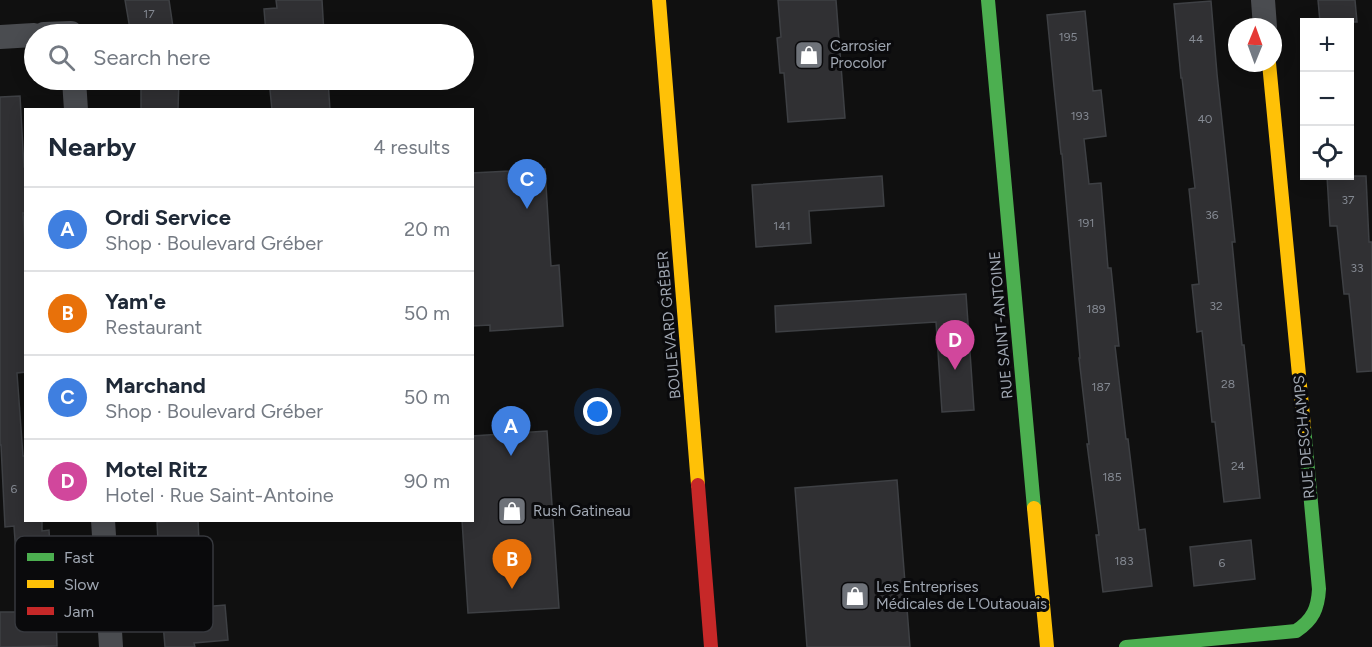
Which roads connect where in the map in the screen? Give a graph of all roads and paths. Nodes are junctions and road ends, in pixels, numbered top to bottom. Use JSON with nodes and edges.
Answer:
{"nodes":[{"id":1,"x":659,"y":0,"type":"edge"},
{"id":2,"x":988,"y":0,"type":"edge"},
{"id":3,"x":1263,"y":0,"type":"edge"},
{"id":4,"x":1264,"y":18,"type":"edge"},
{"id":5,"x":24,"y":36,"type":"edge"},
{"id":6,"x":0,"y":37,"type":"edge"},
{"id":7,"x":1270,"y":72,"type":"edge"},
{"id":8,"x":75,"y":90,"type":"edge"},
{"id":9,"x":76,"y":108,"type":"edge"},
{"id":10,"x":110,"y":632,"type":"edge"},
{"id":11,"x":111,"y":647,"type":"edge"},
{"id":12,"x":711,"y":647,"type":"edge"},
{"id":13,"x":1047,"y":647,"type":"edge"},
{"id":14,"x":1126,"y":647,"type":"edge"}],
"edges":[{"from":1,"to":12,"type":"street","name":"BOULEVARD GRÉBER"},
{"from":2,"to":13,"type":"street","name":"RUE SAINT-ANTOINE"},
{"from":3,"to":4,"type":"street"},
{"from":5,"to":6,"type":"street"},
{"from":7,"to":14,"type":"street","name":"RUE DESCHAMPS"},
{"from":8,"to":9,"type":"street"},
{"from":10,"to":11,"type":"street"}]}
